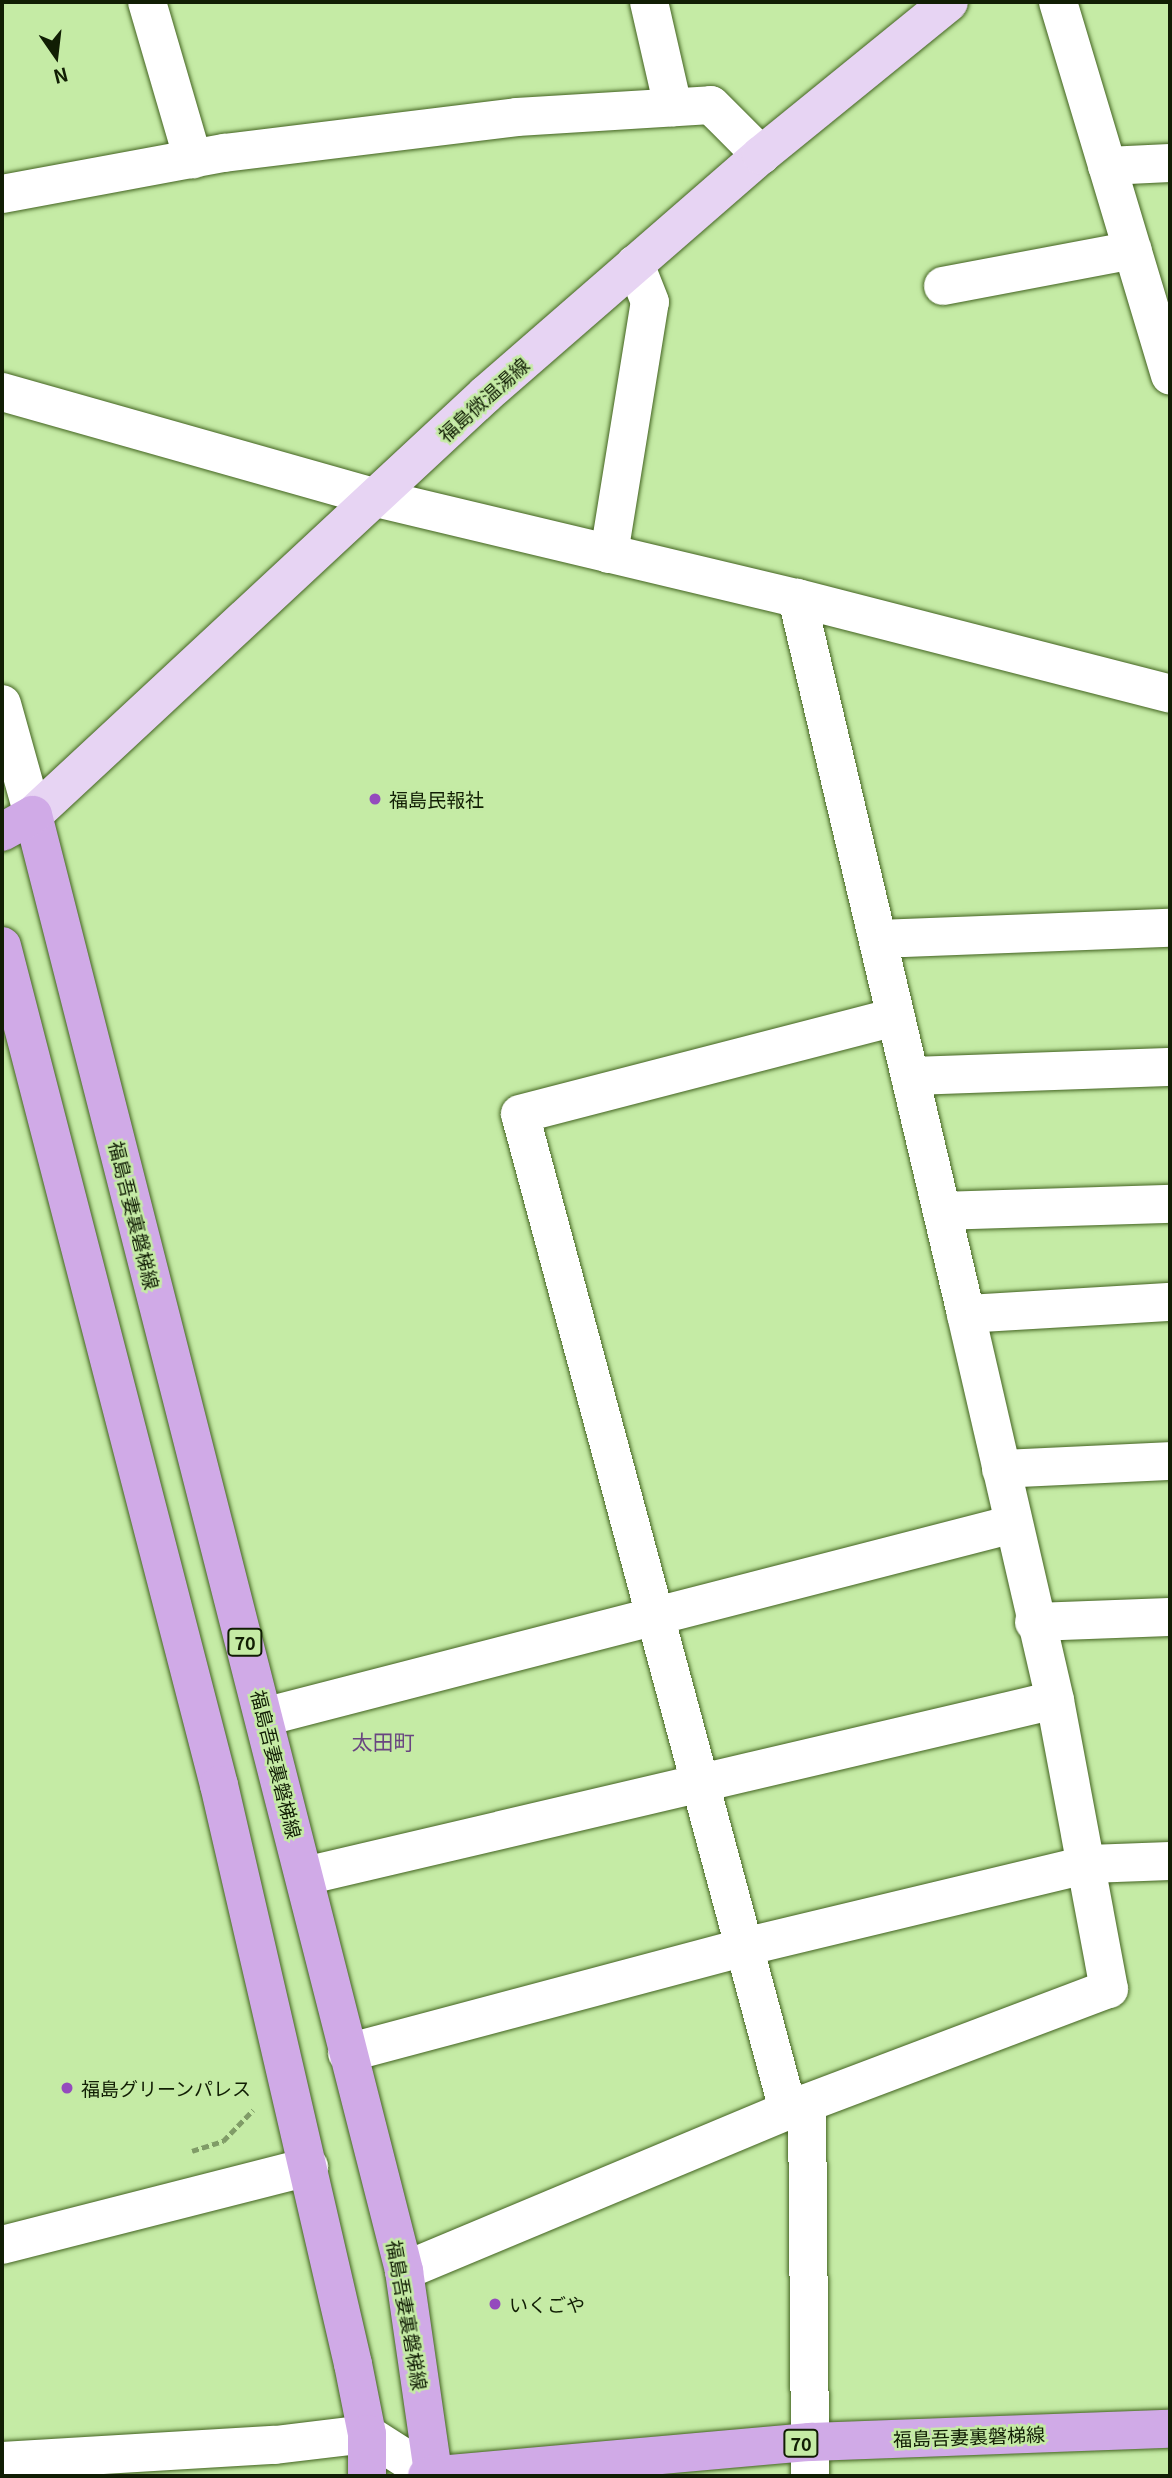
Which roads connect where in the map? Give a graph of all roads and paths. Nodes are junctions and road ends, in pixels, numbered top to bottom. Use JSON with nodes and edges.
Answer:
{"nodes":[{"id":1,"x":147,"y":2,"type":"edge"},
{"id":2,"x":649,"y":2,"type":"edge"},
{"id":3,"x":949,"y":2,"type":"edge"},
{"id":4,"x":1058,"y":2,"type":"edge"},
{"id":5,"x":673,"y":107,"type":"junction"},
{"id":6,"x":761,"y":155,"type":"junction"},
{"id":7,"x":193,"y":159,"type":"junction"},
{"id":8,"x":1170,"y":163,"type":"edge"},
{"id":9,"x":1107,"y":166,"type":"junction"},
{"id":10,"x":2,"y":194,"type":"edge"},
{"id":11,"x":1133,"y":250,"type":"junction"},
{"id":12,"x":635,"y":264,"type":"junction"},
{"id":13,"x":943,"y":286,"type":"dead end"},
{"id":14,"x":1170,"y":376,"type":"edge"},
{"id":15,"x":2,"y":392,"type":"edge"},
{"id":16,"x":376,"y":498,"type":"junction"},
{"id":17,"x":608,"y":554,"type":"junction"},
{"id":18,"x":797,"y":598,"type":"junction"},
{"id":19,"x":1170,"y":694,"type":"edge"},
{"id":20,"x":2,"y":705,"type":"edge"},
{"id":21,"x":12,"y":817,"type":"edge"},
{"id":22,"x":1170,"y":928,"type":"edge"},
{"id":23,"x":878,"y":939,"type":"junction"},
{"id":24,"x":2,"y":946,"type":"edge"},
{"id":25,"x":896,"y":1017,"type":"junction"},
{"id":26,"x":1170,"y":1067,"type":"edge"},
{"id":27,"x":910,"y":1076,"type":"junction"},
{"id":28,"x":1170,"y":1205,"type":"edge"},
{"id":29,"x":942,"y":1211,"type":"junction"},
{"id":30,"x":1170,"y":1303,"type":"edge"},
{"id":31,"x":966,"y":1314,"type":"junction"},
{"id":32,"x":1170,"y":1461,"type":"edge"},
{"id":33,"x":1001,"y":1469,"type":"junction"},
{"id":34,"x":1013,"y":1524,"type":"junction"},
{"id":35,"x":655,"y":1616,"type":"junction"},
{"id":36,"x":1170,"y":1617,"type":"edge"},
{"id":37,"x":1034,"y":1622,"type":"junction"},
{"id":38,"x":1055,"y":1700,"type":"junction"},
{"id":39,"x":264,"y":1717,"type":"junction"},
{"id":40,"x":700,"y":1784,"type":"junction"},
{"id":41,"x":1170,"y":1861,"type":"edge"},
{"id":42,"x":1089,"y":1864,"type":"junction"},
{"id":43,"x":305,"y":1876,"type":"junction"},
{"id":44,"x":744,"y":1947,"type":"junction"},
{"id":45,"x":347,"y":2053,"type":"junction"},
{"id":46,"x":261,"y":2099,"type":"dead end"},
{"id":47,"x":798,"y":2106,"type":"junction"},
{"id":48,"x":184,"y":2153,"type":"dead end"},
{"id":49,"x":309,"y":2167,"type":"junction"},
{"id":50,"x":2,"y":2245,"type":"edge"},
{"id":51,"x":404,"y":2271,"type":"junction"},
{"id":52,"x":1170,"y":2429,"type":"edge"},
{"id":53,"x":367,"y":2434,"type":"junction"},
{"id":54,"x":810,"y":2459,"type":"edge"},
{"id":55,"x":2,"y":2461,"type":"edge"},
{"id":56,"x":431,"y":2475,"type":"edge"},
{"id":57,"x":367,"y":2476,"type":"edge"}],
"edges":[{"from":1,"to":7,"type":"street"},
{"from":2,"to":5,"type":"street"},
{"from":3,"to":6,"type":"main road","name":"福島微温湯線"},
{"from":4,"to":9,"type":"street"},
{"from":5,"to":6,"type":"street"},
{"from":5,"to":7,"type":"street"},
{"from":6,"to":12,"type":"main road","name":"福島微温湯線"},
{"from":7,"to":10,"type":"street"},
{"from":8,"to":9,"type":"street"},
{"from":9,"to":11,"type":"street"},
{"from":11,"to":13,"type":"street"},
{"from":11,"to":14,"type":"street"},
{"from":12,"to":16,"type":"main road","name":"福島微温湯線"},
{"from":12,"to":17,"type":"street"},
{"from":15,"to":16,"type":"street"},
{"from":16,"to":17,"type":"street"},
{"from":16,"to":21,"type":"main road","name":"福島微温湯線"},
{"from":17,"to":18,"type":"street"},
{"from":18,"to":19,"type":"street"},
{"from":18,"to":23,"type":"street"},
{"from":20,"to":21,"type":"street"},
{"from":21,"to":39,"type":"main road","name":"福島吾妻裏磐梯線","number":"70"},
{"from":22,"to":23,"type":"street"},
{"from":23,"to":25,"type":"street"},
{"from":24,"to":49,"type":"main road"},
{"from":25,"to":27,"type":"street"},
{"from":25,"to":35,"type":"street"},
{"from":26,"to":27,"type":"street"},
{"from":27,"to":29,"type":"street"},
{"from":28,"to":29,"type":"street"},
{"from":29,"to":31,"type":"street"},
{"from":30,"to":31,"type":"street"},
{"from":31,"to":33,"type":"street"},
{"from":32,"to":33,"type":"street"},
{"from":33,"to":34,"type":"street"},
{"from":34,"to":35,"type":"street"},
{"from":34,"to":37,"type":"street"},
{"from":35,"to":39,"type":"street"},
{"from":35,"to":40,"type":"street"},
{"from":36,"to":37,"type":"street"},
{"from":37,"to":38,"type":"street"},
{"from":38,"to":40,"type":"street"},
{"from":38,"to":42,"type":"street"},
{"from":39,"to":43,"type":"main road","name":"福島吾妻裏磐梯線","number":"70"},
{"from":40,"to":43,"type":"street"},
{"from":40,"to":44,"type":"street"},
{"from":41,"to":42,"type":"street"},
{"from":42,"to":44,"type":"street"},
{"from":42,"to":47,"type":"street"},
{"from":43,"to":45,"type":"main road","name":"福島吾妻裏磐梯線","number":"70"},
{"from":44,"to":45,"type":"street"},
{"from":44,"to":47,"type":"street"},
{"from":45,"to":51,"type":"main road","name":"福島吾妻裏磐梯線","number":"70"},
{"from":46,"to":48,"type":"path"},
{"from":47,"to":51,"type":"street"},
{"from":47,"to":54,"type":"street"},
{"from":49,"to":50,"type":"street"},
{"from":49,"to":53,"type":"main road"},
{"from":51,"to":56,"type":"main road","name":"福島吾妻裏磐梯線","number":"70"},
{"from":52,"to":54,"type":"main road","name":"福島吾妻裏磐梯線","number":"70"},
{"from":53,"to":55,"type":"street"},
{"from":53,"to":56,"type":"street"},
{"from":53,"to":57,"type":"main road"},
{"from":54,"to":56,"type":"main road","name":"福島吾妻裏磐梯線","number":"70"}]}
